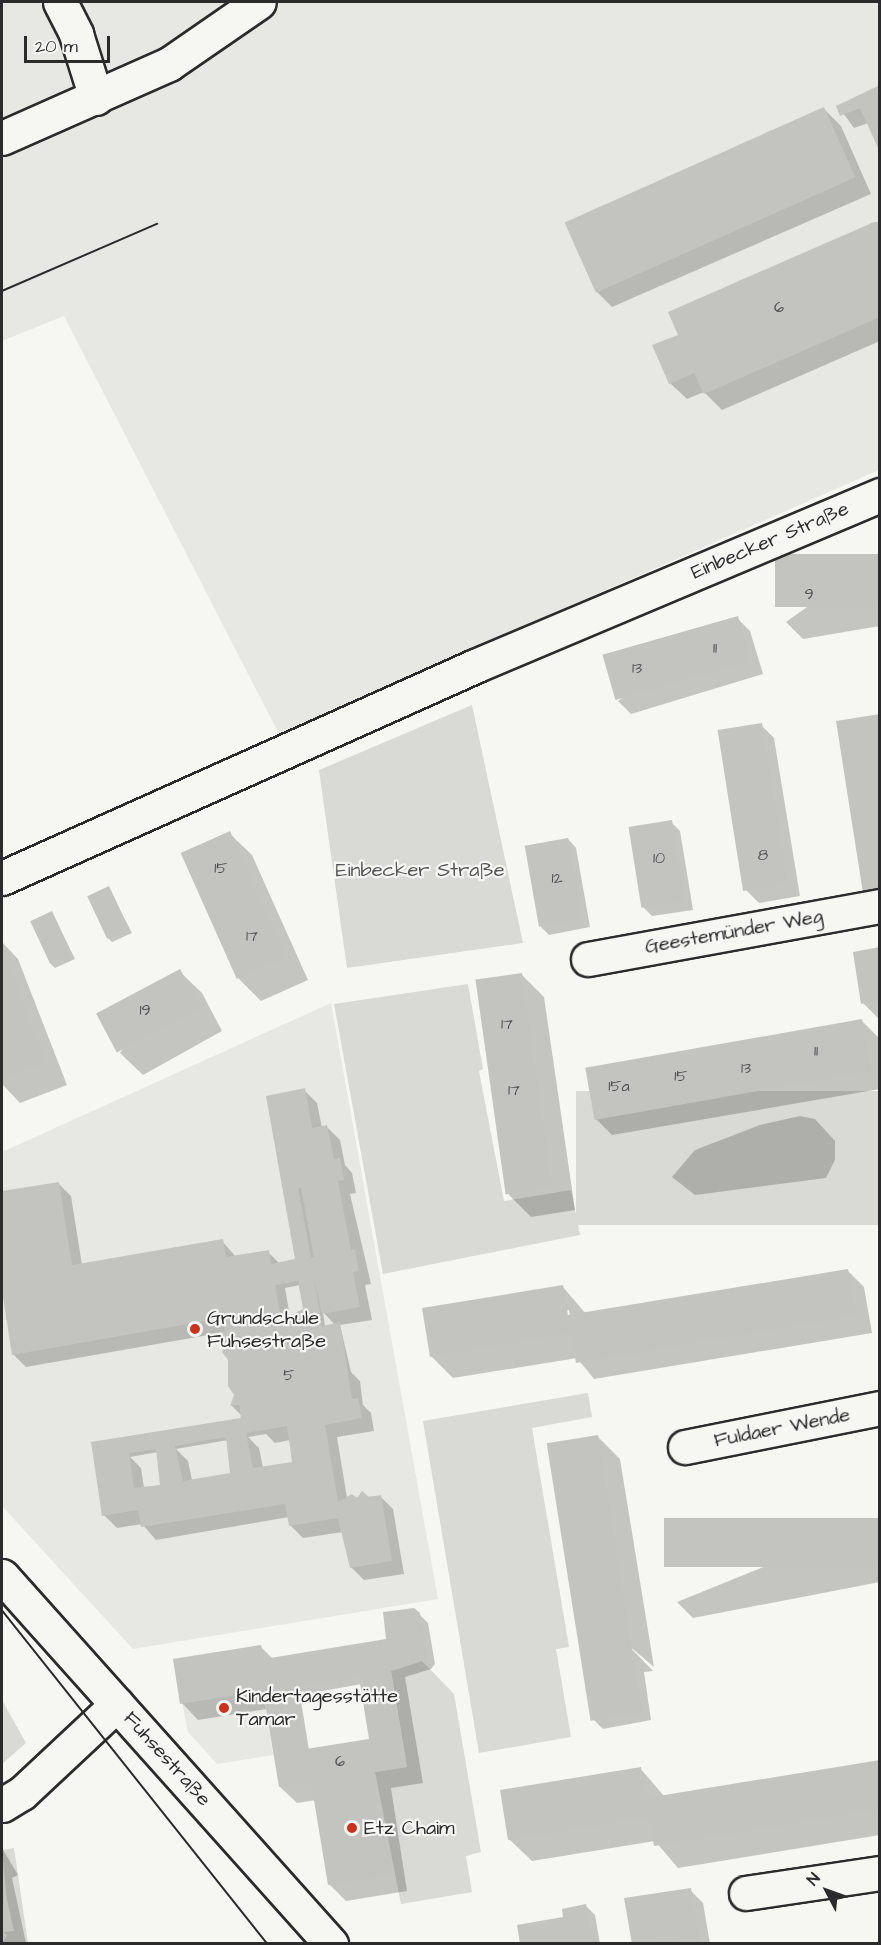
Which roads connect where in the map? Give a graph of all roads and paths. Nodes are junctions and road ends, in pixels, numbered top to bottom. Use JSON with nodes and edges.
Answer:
{"nodes":[{"id":1,"x":60,"y":2,"type":"edge"},
{"id":2,"x":259,"y":2,"type":"edge"},
{"id":3,"x":96,"y":98,"type":"junction"},
{"id":4,"x":2,"y":138,"type":"edge"},
{"id":5,"x":879,"y":495,"type":"edge"},
{"id":6,"x":2,"y":878,"type":"edge"},
{"id":7,"x":879,"y":906,"type":"edge"},
{"id":8,"x":588,"y":959,"type":"dead end"},
{"id":9,"x":879,"y":1408,"type":"edge"},
{"id":10,"x":685,"y":1447,"type":"dead end"},
{"id":11,"x":2,"y":1576,"type":"edge"},
{"id":12,"x":117,"y":1704,"type":"junction"},
{"id":13,"x":2,"y":1805,"type":"edge"},
{"id":14,"x":879,"y":1872,"type":"edge"},
{"id":15,"x":746,"y":1893,"type":"dead end"},
{"id":16,"x":331,"y":1944,"type":"edge"}],
"edges":[{"from":1,"to":3,"type":"street"},
{"from":2,"to":3,"type":"street"},
{"from":3,"to":4,"type":"street"},
{"from":5,"to":6,"type":"street","name":"Einbecker Straße"},
{"from":7,"to":8,"type":"street","name":"Geestemünder Weg"},
{"from":9,"to":10,"type":"street","name":"Fuldaer Wende"},
{"from":11,"to":12,"type":"street","name":"Fuhsestraße"},
{"from":12,"to":13,"type":"street"},
{"from":12,"to":16,"type":"street","name":"Fuhsestraße"},
{"from":14,"to":15,"type":"street"}]}
